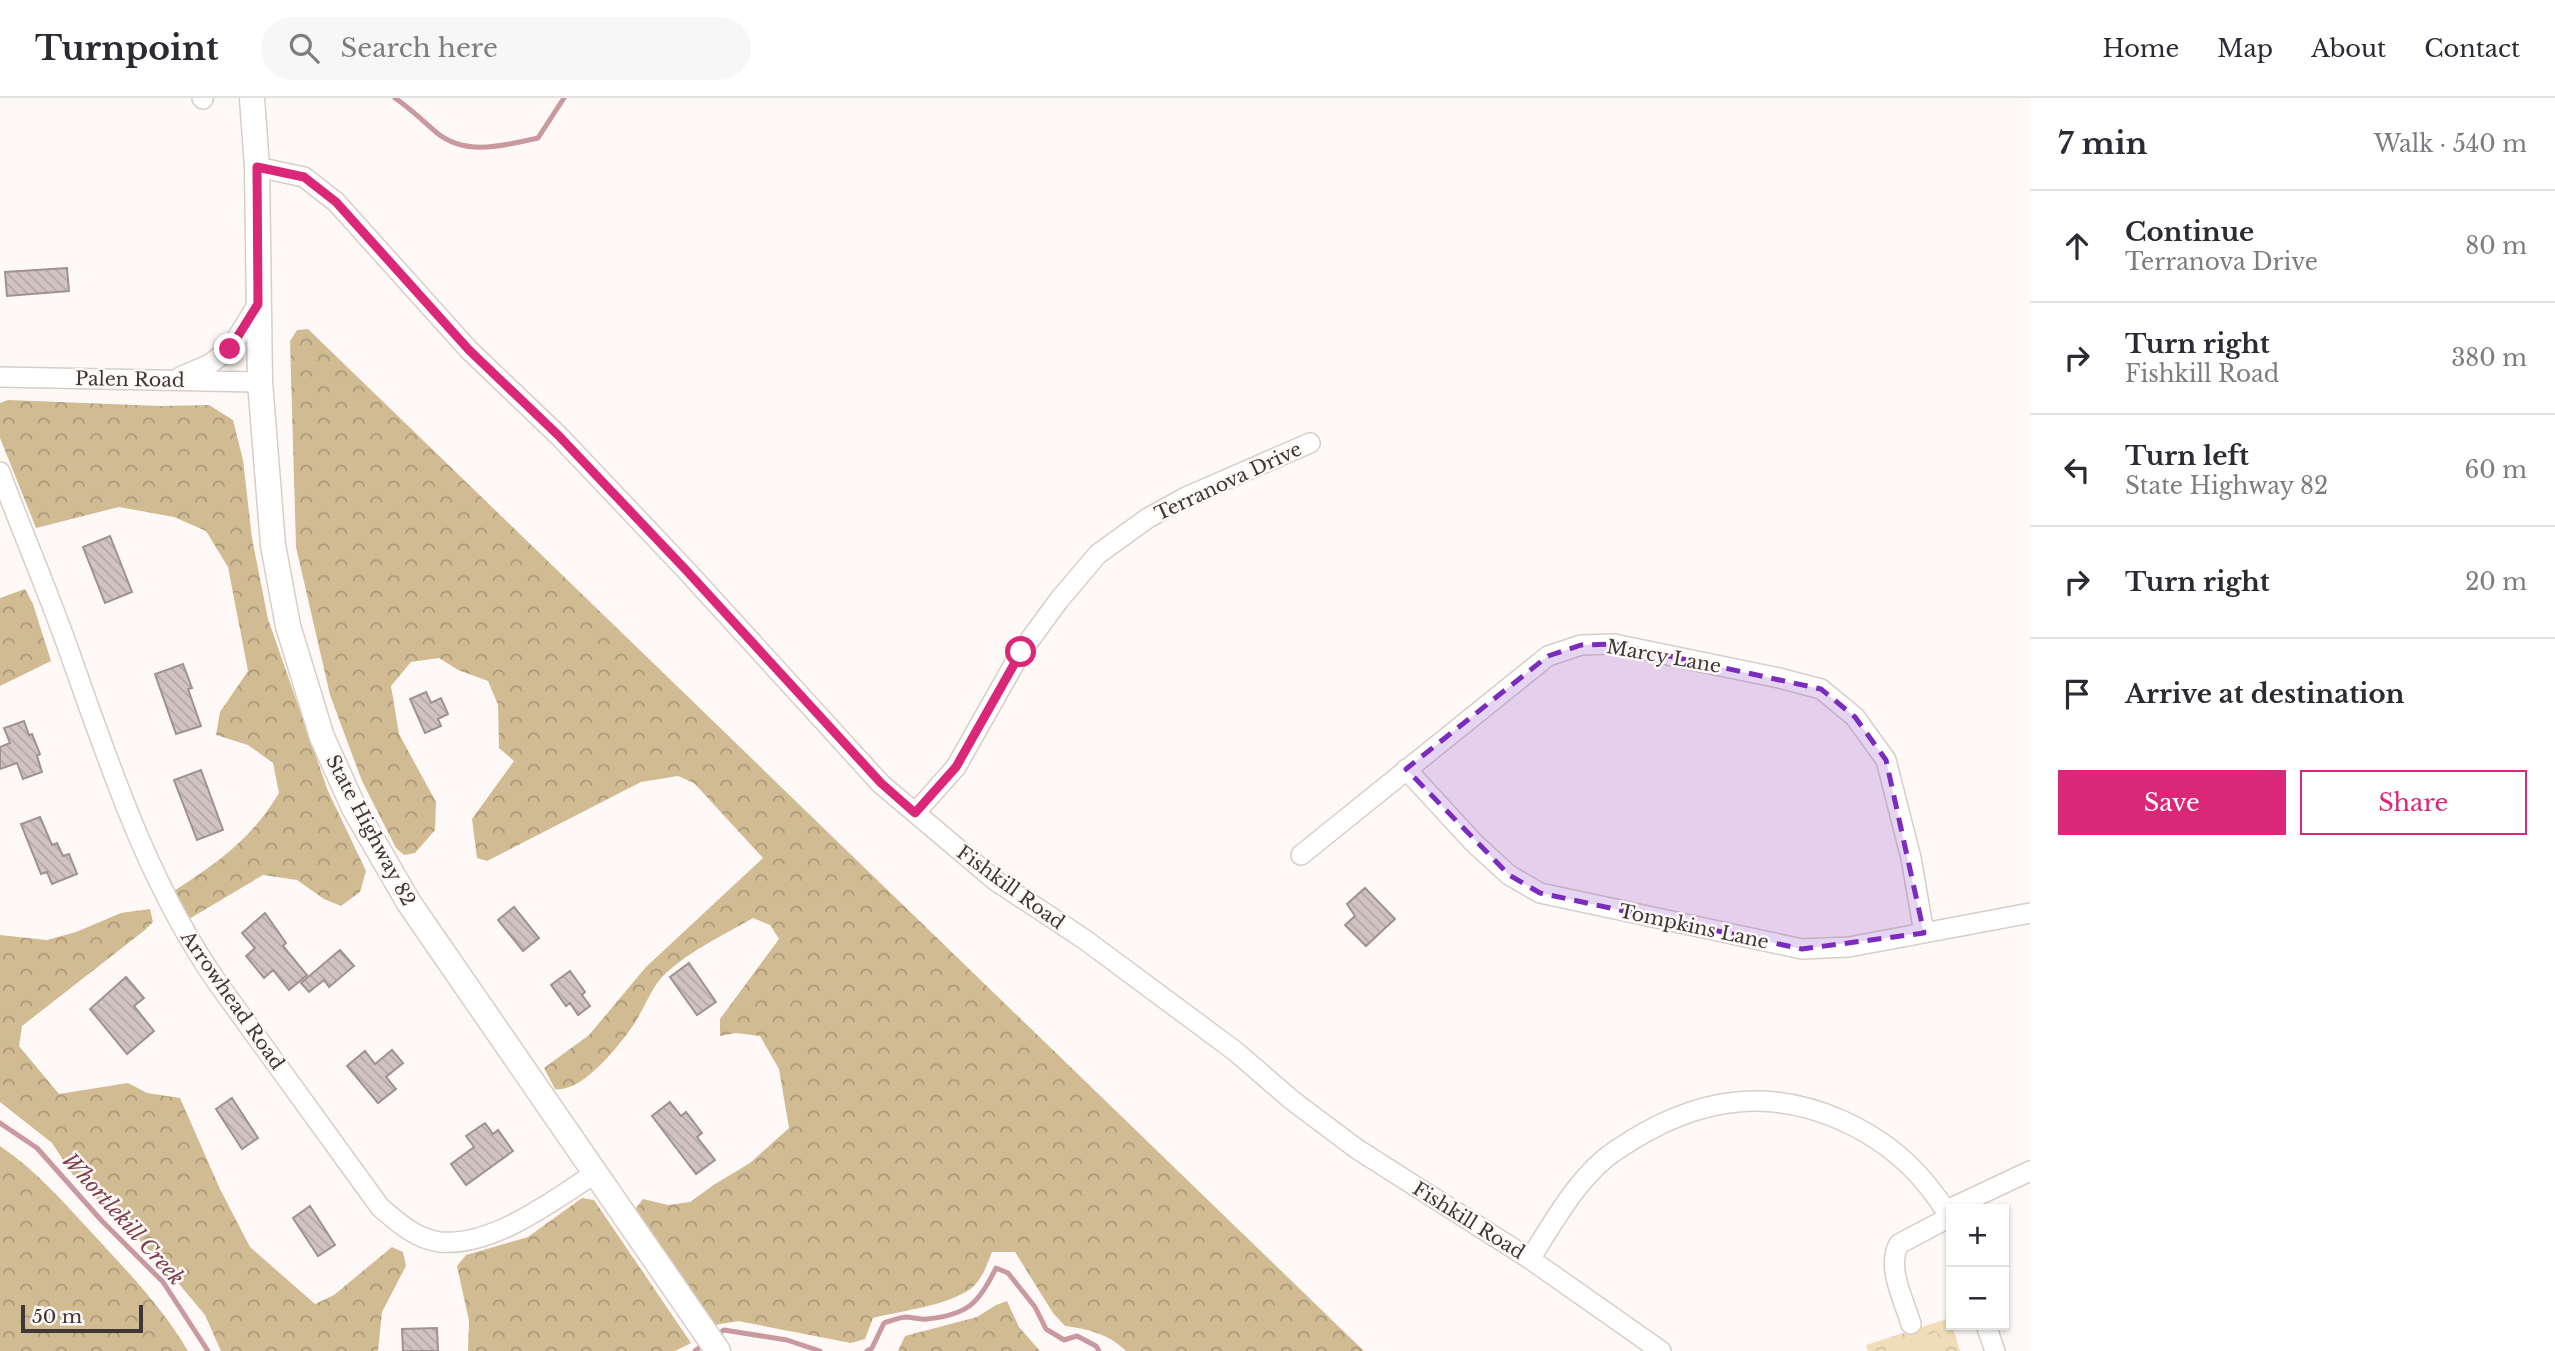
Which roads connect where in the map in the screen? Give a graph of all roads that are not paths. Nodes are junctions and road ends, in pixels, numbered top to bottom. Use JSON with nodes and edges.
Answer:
{"nodes":[{"id":1,"x":252,"y":98,"type":"edge"},
{"id":2,"x":257,"y":167,"type":"junction"},
{"id":3,"x":258,"y":304,"type":"junction"},
{"id":4,"x":0,"y":377,"type":"edge"},
{"id":5,"x":172,"y":380,"type":"junction"},
{"id":6,"x":260,"y":382,"type":"junction"},
{"id":7,"x":1310,"y":443,"type":"dead end"},
{"id":8,"x":0,"y":472,"type":"edge"},
{"id":9,"x":1406,"y":769,"type":"junction"},
{"id":10,"x":915,"y":813,"type":"junction"},
{"id":11,"x":1301,"y":855,"type":"dead end"},
{"id":12,"x":2030,"y":913,"type":"edge"},
{"id":13,"x":1924,"y":933,"type":"junction"},
{"id":14,"x":2030,"y":1171,"type":"edge"},
{"id":15,"x":594,"y":1174,"type":"junction"},
{"id":16,"x":1971,"y":1204,"type":"edge"},
{"id":17,"x":1946,"y":1212,"type":"edge"},
{"id":18,"x":1946,"y":1218,"type":"edge"},
{"id":19,"x":1530,"y":1259,"type":"junction"},
{"id":20,"x":1911,"y":1324,"type":"dead end"},
{"id":21,"x":1988,"y":1330,"type":"edge"},
{"id":22,"x":718,"y":1351,"type":"edge"},
{"id":23,"x":1661,"y":1351,"type":"edge"},
{"id":24,"x":1995,"y":1351,"type":"edge"}],
"edges":[{"from":1,"to":2,"type":"main road","name":"State Highway 82"},
{"from":2,"to":3,"type":"main road","name":"State Highway 82"},
{"from":2,"to":10,"type":"street","name":"Fishkill Road"},
{"from":3,"to":5,"type":"street"},
{"from":3,"to":6,"type":"main road","name":"State Highway 82"},
{"from":4,"to":5,"type":"street","name":"Palen Road"},
{"from":5,"to":6,"type":"street","name":"Palen Road"},
{"from":6,"to":15,"type":"main road","name":"State Highway 82"},
{"from":7,"to":10,"type":"street","name":"Terranova Drive"},
{"from":8,"to":15,"type":"street","name":"Arrowhead Road"},
{"from":9,"to":11,"type":"street","name":"Marcy Lane"},
{"from":9,"to":13,"type":"street","name":"Tompkins Lane"},
{"from":9,"to":13,"type":"street","name":"Marcy Lane"},
{"from":10,"to":19,"type":"street","name":"Fishkill Road"},
{"from":12,"to":13,"type":"street","name":"Tompkins Lane"},
{"from":14,"to":16,"type":"street"},
{"from":15,"to":22,"type":"main road","name":"State Highway 82"},
{"from":17,"to":19,"type":"street"},
{"from":18,"to":20,"type":"street"},
{"from":19,"to":23,"type":"street","name":"Fishkill Road"},
{"from":21,"to":24,"type":"street"}]}
